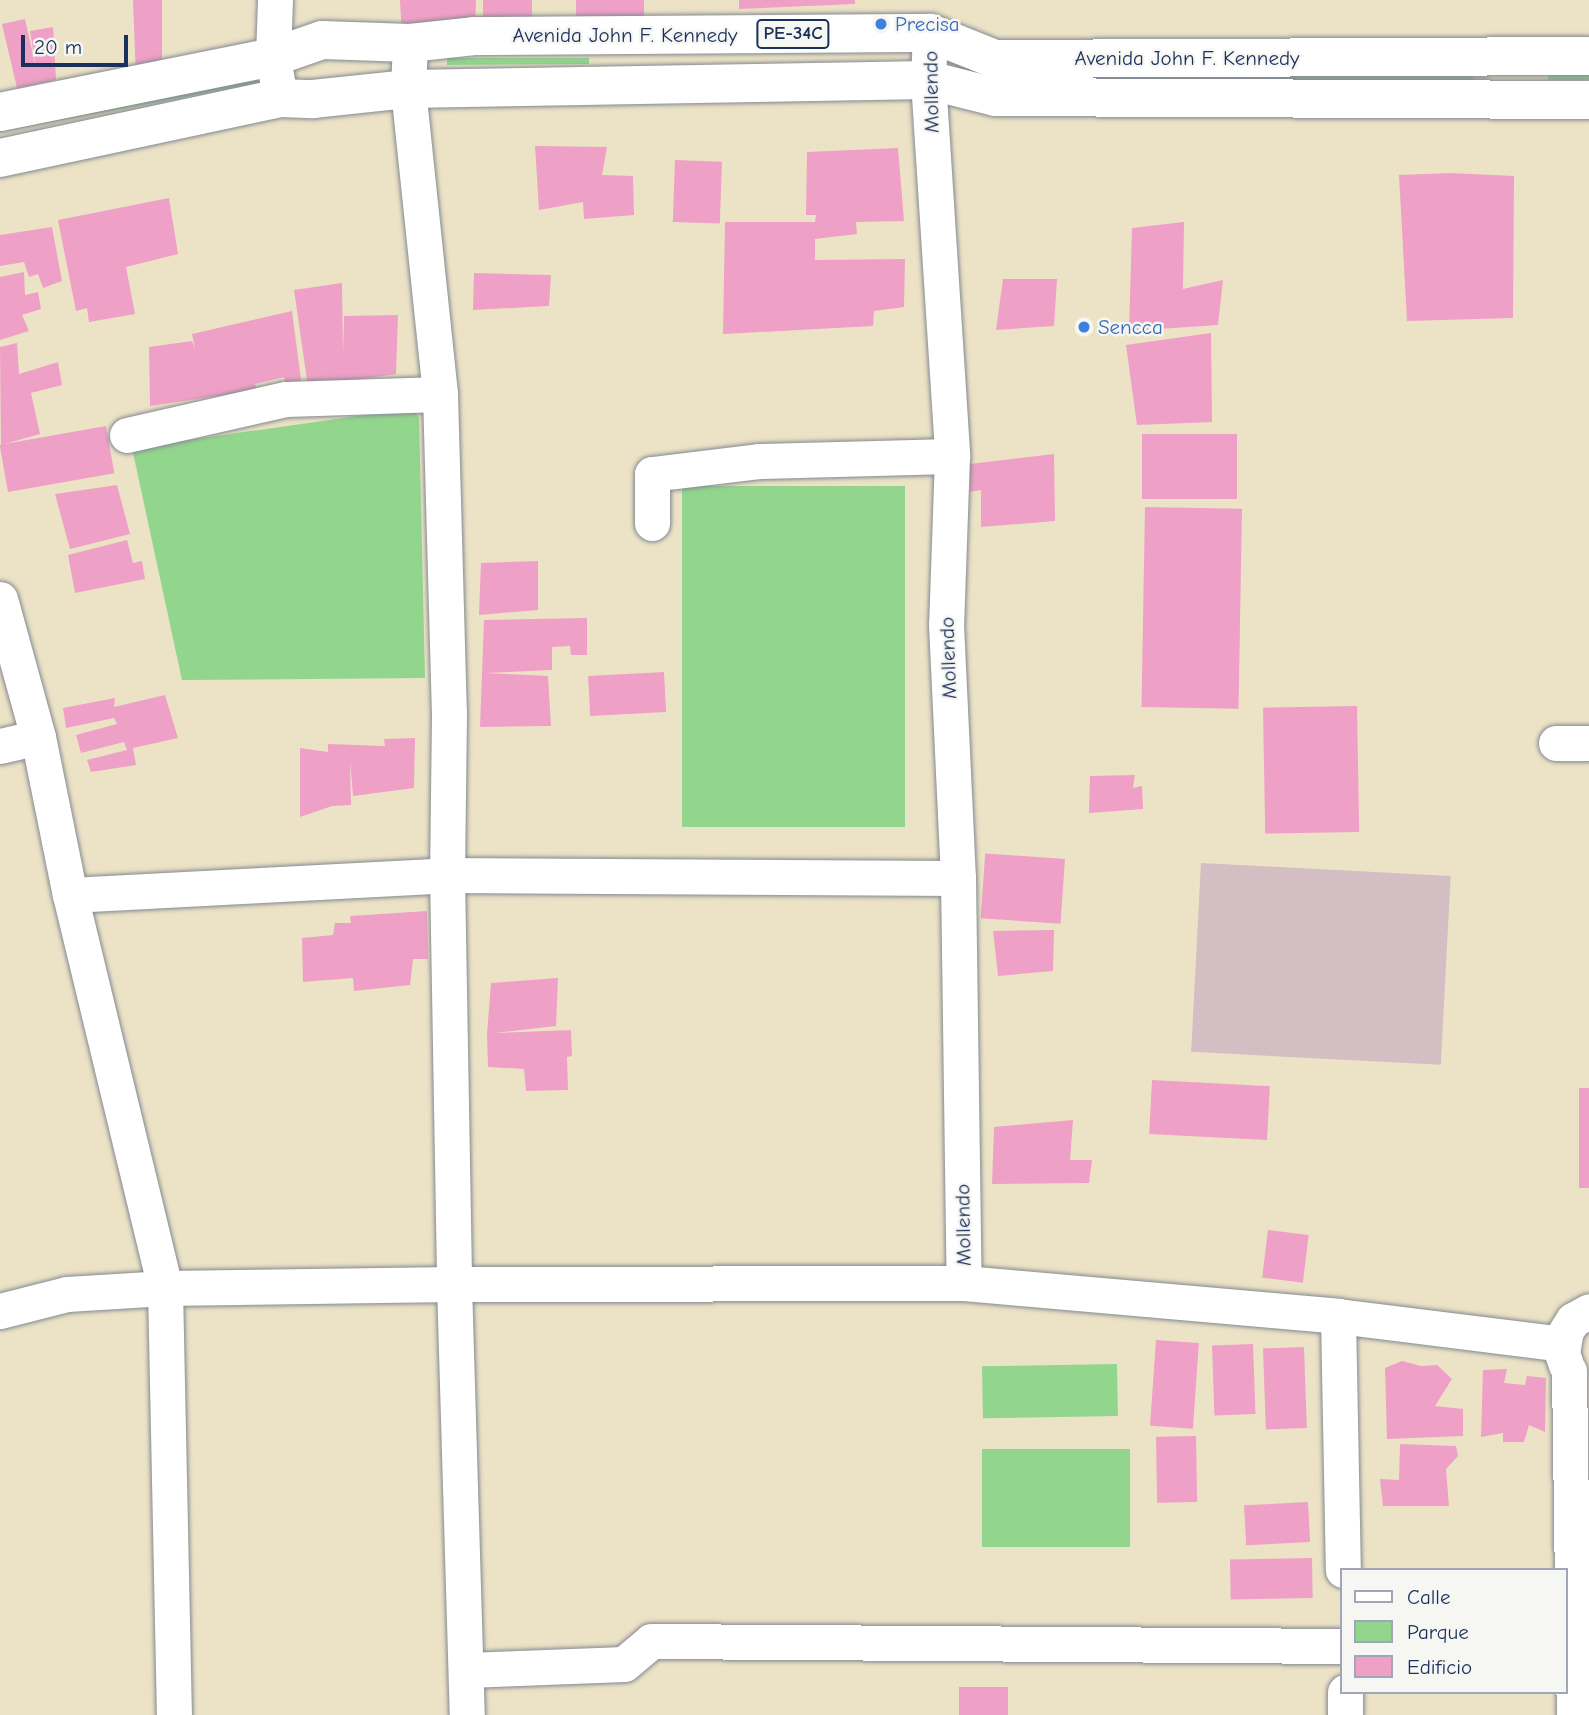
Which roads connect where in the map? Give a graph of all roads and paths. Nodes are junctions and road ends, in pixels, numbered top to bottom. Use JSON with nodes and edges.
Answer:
{"nodes":[{"id":1,"x":275,"y":0,"type":"edge"},
{"id":2,"x":930,"y":33,"type":"junction"},
{"id":3,"x":410,"y":43,"type":"junction"},
{"id":4,"x":1505,"y":56,"type":"junction"},
{"id":5,"x":1589,"y":56,"type":"edge"},
{"id":6,"x":273,"y":57,"type":"junction"},
{"id":7,"x":1190,"y":57,"type":"junction"},
{"id":8,"x":928,"y":80,"type":"junction"},
{"id":9,"x":408,"y":89,"type":"junction"},
{"id":10,"x":280,"y":97,"type":"junction"},
{"id":11,"x":1189,"y":98,"type":"junction"},
{"id":12,"x":1503,"y":99,"type":"junction"},
{"id":13,"x":1589,"y":100,"type":"edge"},
{"id":14,"x":0,"y":112,"type":"edge"},
{"id":15,"x":0,"y":158,"type":"edge"},
{"id":16,"x":440,"y":394,"type":"junction"},
{"id":17,"x":127,"y":435,"type":"dead end"},
{"id":18,"x":952,"y":456,"type":"junction"},
{"id":19,"x":652,"y":523,"type":"dead end"},
{"id":20,"x":0,"y":599,"type":"edge"},
{"id":21,"x":38,"y":737,"type":"junction"},
{"id":22,"x":0,"y":746,"type":"edge"},
{"id":23,"x":447,"y":875,"type":"junction"},
{"id":24,"x":958,"y":878,"type":"junction"},
{"id":25,"x":70,"y":895,"type":"junction"},
{"id":26,"x":964,"y":1283,"type":"junction"},
{"id":27,"x":454,"y":1284,"type":"junction"},
{"id":28,"x":164,"y":1289,"type":"junction"},
{"id":29,"x":0,"y":1311,"type":"edge"},
{"id":30,"x":1589,"y":1311,"type":"edge"},
{"id":31,"x":1338,"y":1316,"type":"junction"},
{"id":32,"x":1573,"y":1367,"type":"edge"},
{"id":33,"x":1589,"y":1445,"type":"edge"},
{"id":34,"x":1571,"y":1478,"type":"junction"},
{"id":35,"x":1343,"y":1568,"type":"edge"},
{"id":36,"x":1340,"y":1646,"type":"edge"},
{"id":37,"x":467,"y":1670,"type":"junction"},
{"id":38,"x":1345,"y":1694,"type":"edge"},
{"id":39,"x":174,"y":1715,"type":"edge"},
{"id":40,"x":467,"y":1715,"type":"edge"},
{"id":41,"x":1345,"y":1715,"type":"edge"},
{"id":42,"x":1574,"y":1715,"type":"edge"}],
"edges":[{"from":1,"to":6,"type":"street"},
{"from":2,"to":3,"type":"main road","name":"Avenida John F. Kennedy","number":"PE-34C"},
{"from":2,"to":7,"type":"main road","name":"Avenida John F. Kennedy","number":"PE-34C"},
{"from":2,"to":8,"type":"street","name":"Mollendo"},
{"from":3,"to":6,"type":"main road","name":"Avenida John F. Kennedy","number":"PE-34C"},
{"from":3,"to":9,"type":"street"},
{"from":4,"to":5,"type":"main road","name":"Avenida John F. Kennedy","number":"PE-34C"},
{"from":4,"to":7,"type":"main road","name":"Avenida John F. Kennedy","number":"PE-34C"},
{"from":4,"to":12,"type":"main road"},
{"from":6,"to":10,"type":"street"},
{"from":6,"to":14,"type":"main road","name":"Avenida John F. Kennedy","number":"PE-34C"},
{"from":7,"to":11,"type":"main road"},
{"from":8,"to":9,"type":"main road","name":"Avenida John F. Kennedy"},
{"from":8,"to":11,"type":"main road","name":"Avenida John F. Kennedy"},
{"from":8,"to":18,"type":"street","name":"Mollendo"},
{"from":9,"to":10,"type":"main road","name":"Avenida John F. Kennedy"},
{"from":9,"to":16,"type":"street"},
{"from":10,"to":15,"type":"main road","name":"Avenida John F. Kennedy"},
{"from":11,"to":12,"type":"main road","name":"Avenida John F. Kennedy"},
{"from":12,"to":13,"type":"main road","name":"Avenida John F. Kennedy"},
{"from":16,"to":17,"type":"street"},
{"from":16,"to":23,"type":"street"},
{"from":18,"to":19,"type":"street"},
{"from":18,"to":24,"type":"street","name":"Mollendo"},
{"from":20,"to":21,"type":"street"},
{"from":21,"to":22,"type":"street"},
{"from":21,"to":25,"type":"street"},
{"from":23,"to":24,"type":"street"},
{"from":23,"to":25,"type":"street"},
{"from":23,"to":27,"type":"street"},
{"from":24,"to":26,"type":"street","name":"Mollendo"},
{"from":25,"to":28,"type":"street"},
{"from":26,"to":27,"type":"street"},
{"from":26,"to":31,"type":"street"},
{"from":27,"to":28,"type":"street"},
{"from":27,"to":37,"type":"street"},
{"from":28,"to":29,"type":"street"},
{"from":28,"to":39,"type":"street"},
{"from":30,"to":32,"type":"street"},
{"from":31,"to":32,"type":"street"},
{"from":31,"to":35,"type":"street"},
{"from":32,"to":34,"type":"street"},
{"from":33,"to":34,"type":"street"},
{"from":34,"to":42,"type":"street"},
{"from":36,"to":37,"type":"street"},
{"from":37,"to":40,"type":"street"},
{"from":38,"to":41,"type":"street"}]}
